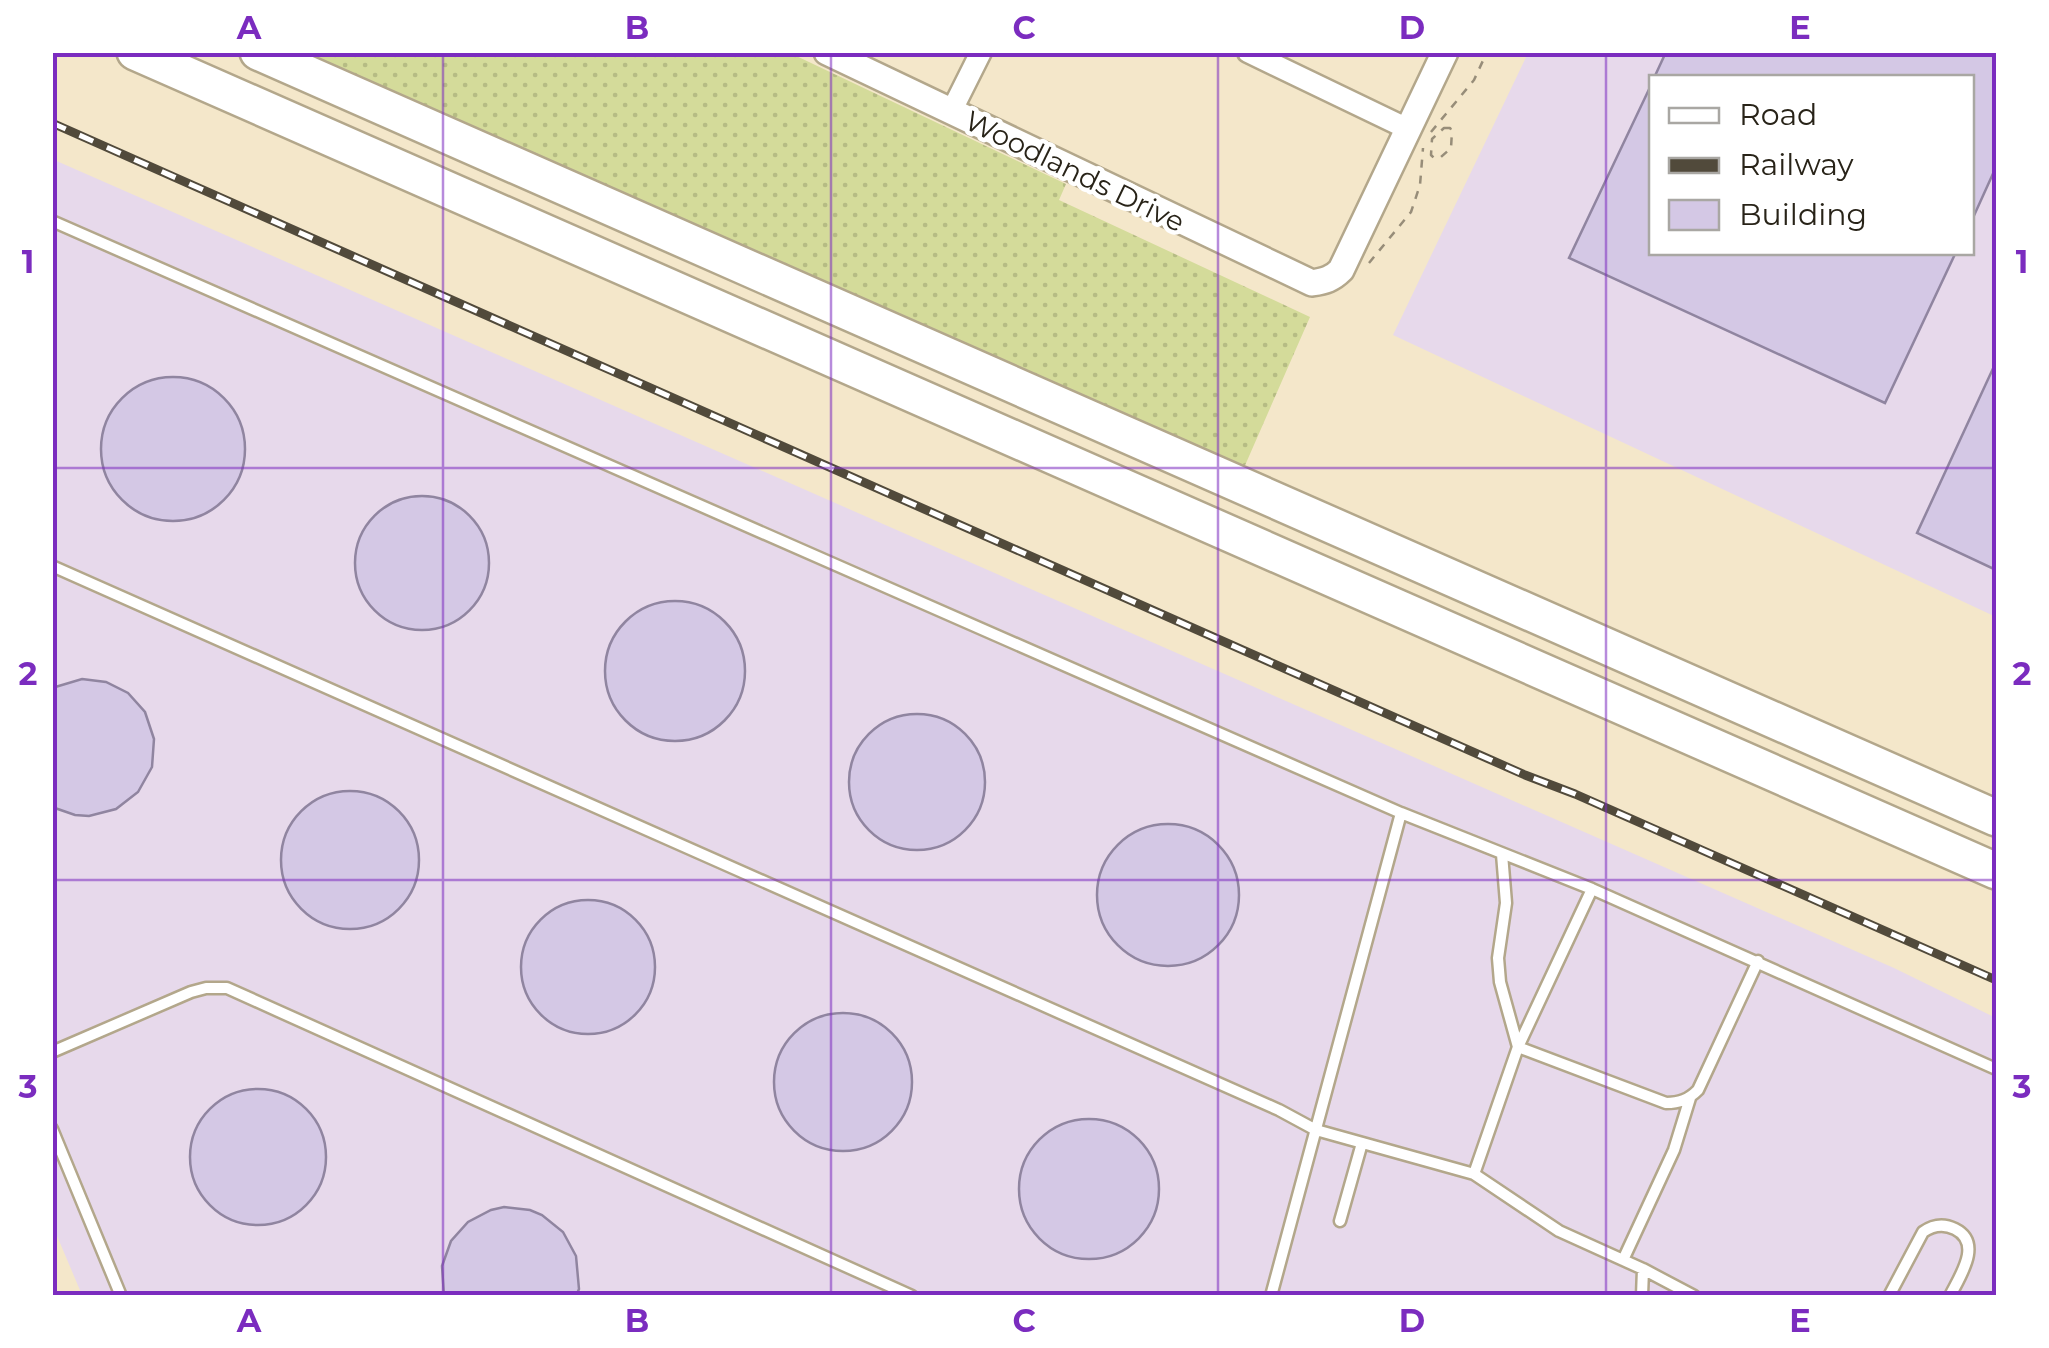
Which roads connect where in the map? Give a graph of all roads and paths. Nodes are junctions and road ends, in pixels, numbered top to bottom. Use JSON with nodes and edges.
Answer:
{"nodes":[{"id":1,"x":135,"y":52,"type":"edge"},
{"id":2,"x":258,"y":52,"type":"edge"},
{"id":3,"x":827,"y":52,"type":"edge"},
{"id":4,"x":981,"y":52,"type":"edge"},
{"id":5,"x":1445,"y":52,"type":"edge"},
{"id":6,"x":1487,"y":52,"type":"edge"},
{"id":7,"x":1250,"y":53,"type":"edge"},
{"id":8,"x":952,"y":112,"type":"junction"},
{"id":9,"x":1423,"y":138,"type":"junction"},
{"id":10,"x":52,"y":222,"type":"edge"},
{"id":11,"x":1366,"y":267,"type":"dead end"},
{"id":12,"x":52,"y":566,"type":"edge"},
{"id":13,"x":1402,"y":813,"type":"junction"},
{"id":14,"x":1996,"y":818,"type":"edge"},
{"id":15,"x":1502,"y":854,"type":"junction"},
{"id":16,"x":1996,"y":871,"type":"edge"},
{"id":17,"x":1592,"y":889,"type":"junction"},
{"id":18,"x":1758,"y":961,"type":"junction"},
{"id":19,"x":1518,"y":1047,"type":"junction"},
{"id":20,"x":52,"y":1052,"type":"edge"},
{"id":21,"x":1996,"y":1069,"type":"edge"},
{"id":22,"x":1690,"y":1098,"type":"junction"},
{"id":23,"x":52,"y":1128,"type":"edge"},
{"id":24,"x":1316,"y":1130,"type":"junction"},
{"id":25,"x":1362,"y":1143,"type":"junction"},
{"id":26,"x":1474,"y":1174,"type":"junction"},
{"id":27,"x":1340,"y":1220,"type":"dead end"},
{"id":28,"x":1623,"y":1260,"type":"junction"},
{"id":29,"x":1643,"y":1269,"type":"junction"},
{"id":30,"x":122,"y":1296,"type":"edge"},
{"id":31,"x":912,"y":1296,"type":"edge"},
{"id":32,"x":1271,"y":1296,"type":"edge"},
{"id":33,"x":1642,"y":1296,"type":"edge"},
{"id":34,"x":1694,"y":1296,"type":"edge"},
{"id":35,"x":1889,"y":1296,"type":"edge"},
{"id":36,"x":1950,"y":1296,"type":"edge"}],
"edges":[{"from":1,"to":16,"type":"highway"},
{"from":2,"to":14,"type":"highway"},
{"from":3,"to":8,"type":"street","name":"Woodlands Drive"},
{"from":4,"to":8,"type":"street"},
{"from":5,"to":9,"type":"street"},
{"from":6,"to":9,"type":"path"},
{"from":7,"to":9,"type":"street"},
{"from":8,"to":9,"type":"street","name":"Woodlands Drive"},
{"from":9,"to":9,"type":"path"},
{"from":9,"to":11,"type":"path"},
{"from":10,"to":13,"type":"lane"},
{"from":12,"to":24,"type":"lane"},
{"from":13,"to":15,"type":"lane"},
{"from":13,"to":24,"type":"lane"},
{"from":15,"to":17,"type":"lane"},
{"from":15,"to":19,"type":"lane"},
{"from":17,"to":18,"type":"lane"},
{"from":17,"to":19,"type":"lane"},
{"from":18,"to":21,"type":"lane"},
{"from":18,"to":22,"type":"lane"},
{"from":19,"to":22,"type":"lane"},
{"from":19,"to":26,"type":"lane"},
{"from":20,"to":31,"type":"lane"},
{"from":22,"to":28,"type":"lane"},
{"from":23,"to":30,"type":"lane"},
{"from":24,"to":25,"type":"lane"},
{"from":24,"to":32,"type":"lane"},
{"from":25,"to":26,"type":"lane"},
{"from":25,"to":27,"type":"lane"},
{"from":26,"to":28,"type":"lane"},
{"from":28,"to":29,"type":"lane"},
{"from":29,"to":33,"type":"lane"},
{"from":29,"to":34,"type":"lane"},
{"from":35,"to":36,"type":"lane"}]}
